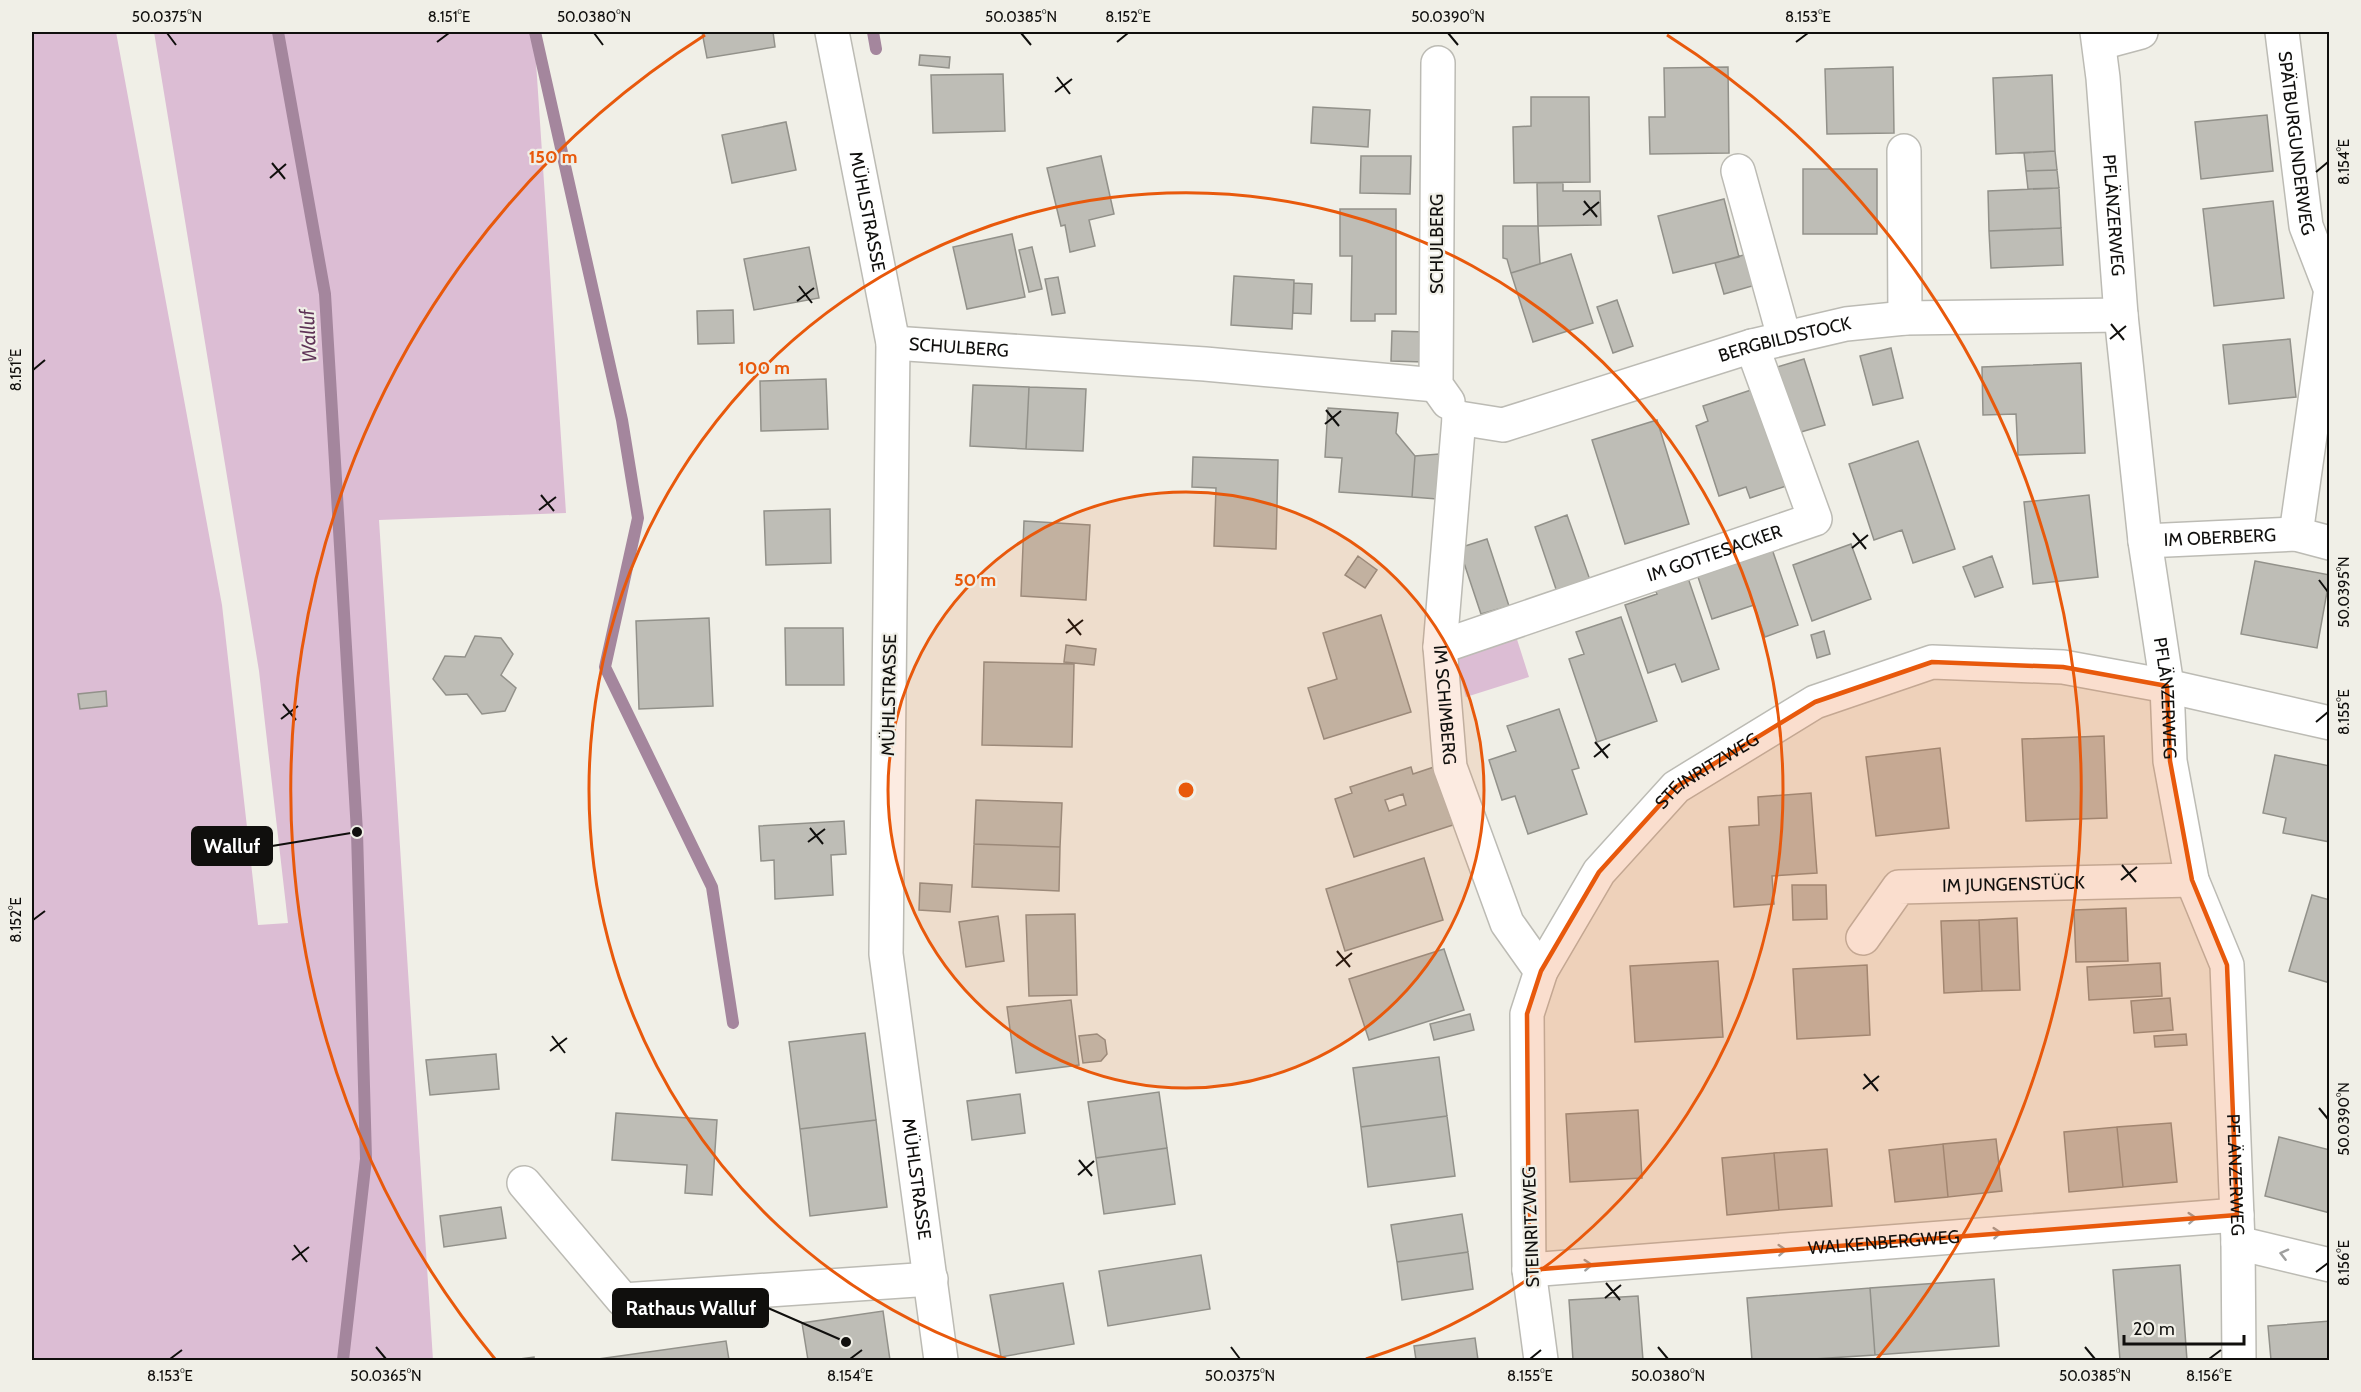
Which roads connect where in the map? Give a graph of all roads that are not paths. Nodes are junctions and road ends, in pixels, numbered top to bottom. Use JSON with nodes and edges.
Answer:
{"nodes":[{"id":1,"x":832,"y":32,"type":"edge"},
{"id":2,"x":2141,"y":32,"type":"edge"},
{"id":3,"x":2282,"y":32,"type":"edge"},
{"id":4,"x":2098,"y":37,"type":"edge"},
{"id":5,"x":1438,"y":63,"type":"dead end"},
{"id":6,"x":1904,"y":151,"type":"dead end"},
{"id":7,"x":1738,"y":171,"type":"dead end"},
{"id":8,"x":2330,"y":288,"type":"edge"},
{"id":9,"x":2330,"y":295,"type":"edge"},
{"id":10,"x":2121,"y":315,"type":"junction"},
{"id":11,"x":1905,"y":318,"type":"junction"},
{"id":12,"x":1784,"y":337,"type":"junction"},
{"id":13,"x":892,"y":343,"type":"junction"},
{"id":14,"x":1752,"y":346,"type":"junction"},
{"id":15,"x":1436,"y":385,"type":"junction"},
{"id":16,"x":1459,"y":418,"type":"junction"},
{"id":17,"x":2296,"y":534,"type":"junction"},
{"id":18,"x":2145,"y":541,"type":"junction"},
{"id":19,"x":2330,"y":543,"type":"edge"},
{"id":20,"x":1440,"y":647,"type":"junction"},
{"id":21,"x":2167,"y":686,"type":"junction"},
{"id":22,"x":2330,"y":723,"type":"edge"},
{"id":23,"x":2192,"y":880,"type":"junction"},
{"id":24,"x":1863,"y":938,"type":"dead end"},
{"id":25,"x":1541,"y":971,"type":"junction"},
{"id":26,"x":524,"y":1183,"type":"dead end"},
{"id":27,"x":2238,"y":1229,"type":"junction"},
{"id":28,"x":2330,"y":1265,"type":"edge"},
{"id":29,"x":1529,"y":1269,"type":"junction"},
{"id":30,"x":931,"y":1279,"type":"junction"},
{"id":31,"x":942,"y":1360,"type":"edge"},
{"id":32,"x":1541,"y":1360,"type":"edge"},
{"id":33,"x":2239,"y":1360,"type":"edge"}],
"edges":[{"from":1,"to":13,"type":"street","name":"MÜHLSTRASSE"},
{"from":2,"to":4,"type":"street"},
{"from":3,"to":8,"type":"street","name":"SPÄTBURGUNDERWEG"},
{"from":4,"to":10,"type":"street","name":"PFLÄNZERWEG"},
{"from":5,"to":15,"type":"street","name":"SCHULBERG"},
{"from":6,"to":11,"type":"street"},
{"from":7,"to":12,"type":"street"},
{"from":9,"to":17,"type":"street","name":"IM OBERBERG"},
{"from":10,"to":11,"type":"street","name":"BERGBILDSTOCK"},
{"from":10,"to":18,"type":"street","name":"PFLÄNZERWEG"},
{"from":11,"to":12,"type":"street","name":"BERGBILDSTOCK"},
{"from":12,"to":14,"type":"street","name":"BERGBILDSTOCK"},
{"from":13,"to":15,"type":"street","name":"SCHULBERG"},
{"from":13,"to":30,"type":"street","name":"MÜHLSTRASSE"},
{"from":14,"to":16,"type":"street","name":"BERGBILDSTOCK"},
{"from":14,"to":20,"type":"street","name":"IM GOTTESACKER"},
{"from":15,"to":16,"type":"street"},
{"from":16,"to":20,"type":"street","name":"IM SCHIMBERG"},
{"from":17,"to":18,"type":"street","name":"IM OBERBERG"},
{"from":17,"to":19,"type":"street","name":"IM OBERBERG"},
{"from":18,"to":21,"type":"street","name":"PFLÄNZERWEG"},
{"from":20,"to":25,"type":"street","name":"IM SCHIMBERG"},
{"from":21,"to":22,"type":"street","name":"STEINRITZWEG"},
{"from":21,"to":23,"type":"street","name":"PFLÄNZERWEG"},
{"from":21,"to":25,"type":"street","name":"STEINRITZWEG"},
{"from":23,"to":24,"type":"street","name":"IM JUNGENSTÜCK"},
{"from":23,"to":27,"type":"street","name":"PFLÄNZERWEG"},
{"from":25,"to":29,"type":"street","name":"STEINRITZWEG"},
{"from":26,"to":30,"type":"street"},
{"from":28,"to":27,"type":"street","name":"WALKENBERGWEG","one_way":true},
{"from":29,"to":27,"type":"street","name":"WALKENBERGWEG","one_way":true},
{"from":27,"to":33,"type":"street","name":"PFLÄNZERWEG"},
{"from":29,"to":32,"type":"street","name":"STEINRITZWEG"},
{"from":30,"to":31,"type":"street","name":"MÜHLSTRASSE"}]}
